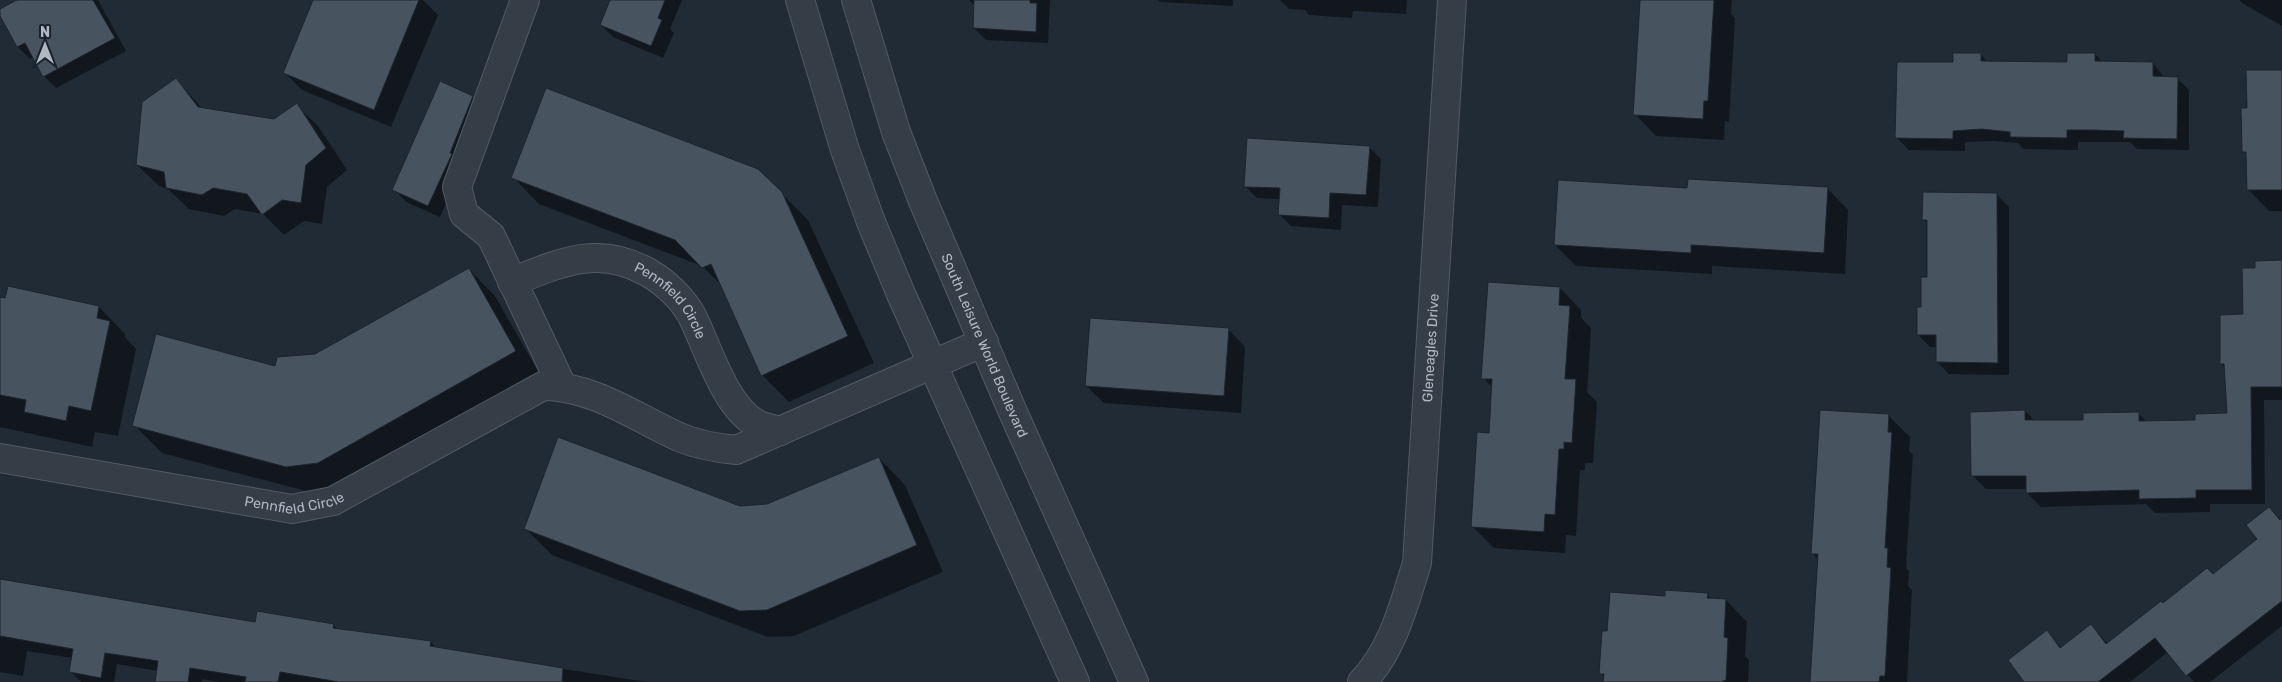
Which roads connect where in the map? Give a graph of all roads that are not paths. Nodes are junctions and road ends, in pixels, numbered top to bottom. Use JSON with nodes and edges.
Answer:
{"nodes":[{"id":1,"x":524,"y":0,"type":"edge"},
{"id":2,"x":800,"y":0,"type":"edge"},
{"id":3,"x":856,"y":0,"type":"edge"},
{"id":4,"x":1452,"y":0,"type":"edge"},
{"id":5,"x":512,"y":282,"type":"junction"},
{"id":6,"x":984,"y":342,"type":"junction"},
{"id":7,"x":933,"y":364,"type":"junction"},
{"id":8,"x":562,"y":386,"type":"junction"},
{"id":9,"x":781,"y":431,"type":"junction"},
{"id":10,"x":0,"y":458,"type":"edge"},
{"id":11,"x":1075,"y":682,"type":"edge"},
{"id":12,"x":1134,"y":682,"type":"edge"},
{"id":13,"x":1362,"y":682,"type":"edge"}],
"edges":[{"from":1,"to":5,"type":"street"},
{"from":2,"to":7,"type":"street"},
{"from":3,"to":6,"type":"street","name":"South Leisure World Boulevard"},
{"from":4,"to":13,"type":"street","name":"Gleneagles Drive"},
{"from":5,"to":8,"type":"street"},
{"from":5,"to":9,"type":"street","name":"Pennfield Circle"},
{"from":6,"to":7,"type":"street","name":"Pennfield Circle"},
{"from":6,"to":12,"type":"street","name":"South Leisure World Boulevard"},
{"from":7,"to":9,"type":"street","name":"Pennfield Circle"},
{"from":7,"to":11,"type":"street"},
{"from":8,"to":9,"type":"street","name":"Pennfield Circle"},
{"from":8,"to":10,"type":"street","name":"Pennfield Circle"}]}
